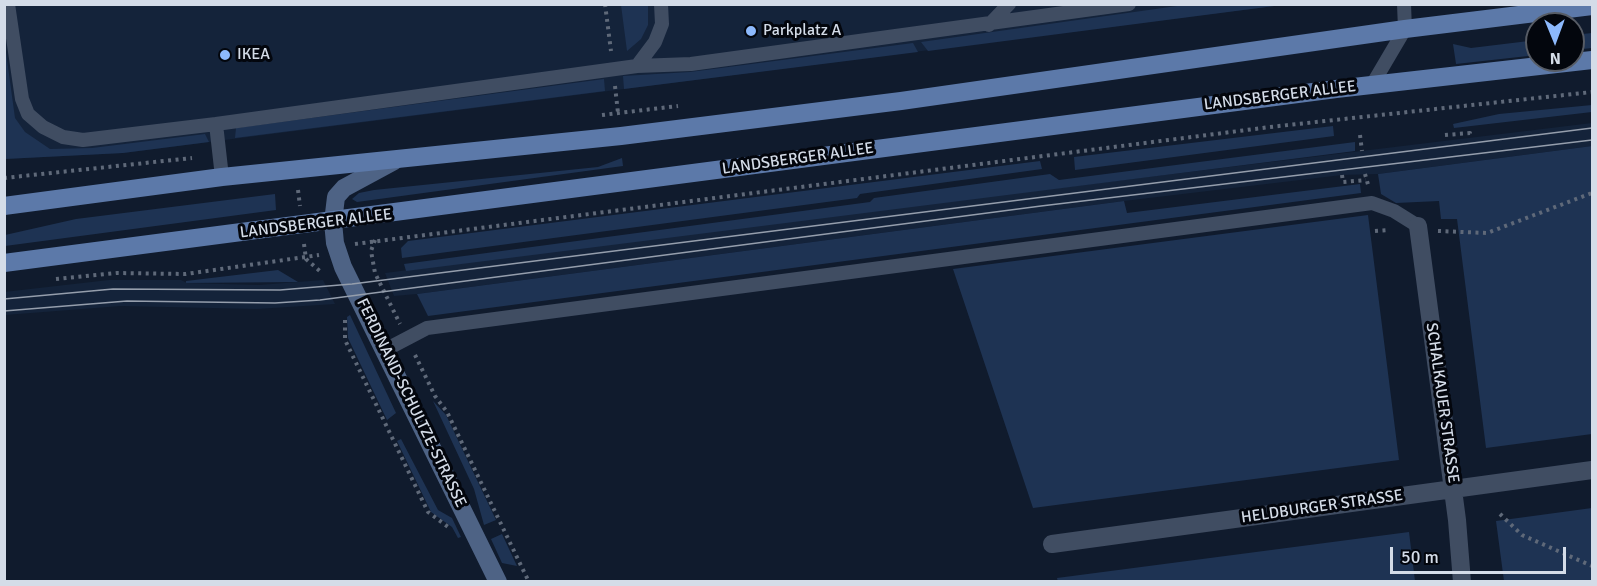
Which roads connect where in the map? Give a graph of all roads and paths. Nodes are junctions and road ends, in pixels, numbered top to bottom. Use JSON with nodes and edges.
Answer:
{"nodes":[{"id":1,"x":8,"y":4,"type":"edge"},
{"id":2,"x":661,"y":4,"type":"edge"},
{"id":3,"x":1009,"y":4,"type":"edge"},
{"id":4,"x":1057,"y":4,"type":"edge"},
{"id":5,"x":1129,"y":4,"type":"edge"},
{"id":6,"x":1404,"y":4,"type":"edge"},
{"id":7,"x":1593,"y":6,"type":"edge"},
{"id":8,"x":1070,"y":14,"type":"junction"},
{"id":9,"x":989,"y":25,"type":"junction"},
{"id":10,"x":1405,"y":29,"type":"junction"},
{"id":11,"x":1593,"y":60,"type":"edge"},
{"id":12,"x":636,"y":66,"type":"junction"},
{"id":13,"x":1372,"y":85,"type":"junction"},
{"id":14,"x":1593,"y":92,"type":"edge"},
{"id":15,"x":616,"y":96,"type":"dead end"},
{"id":16,"x":689,"y":104,"type":"dead end"},
{"id":17,"x":618,"y":113,"type":"junction"},
{"id":18,"x":595,"y":116,"type":"dead end"},
{"id":19,"x":216,"y":124,"type":"junction"},
{"id":20,"x":1359,"y":135,"type":"dead end"},
{"id":21,"x":1445,"y":135,"type":"dead end"},
{"id":22,"x":1470,"y":138,"type":"dead end"},
{"id":23,"x":1362,"y":151,"type":"dead end"},
{"id":24,"x":220,"y":155,"type":"junction"},
{"id":25,"x":394,"y":161,"type":"junction"},
{"id":26,"x":1342,"y":175,"type":"dead end"},
{"id":27,"x":222,"y":177,"type":"junction"},
{"id":28,"x":4,"y":178,"type":"edge"},
{"id":29,"x":1366,"y":180,"type":"dead end"},
{"id":30,"x":1593,"y":193,"type":"edge"},
{"id":31,"x":4,"y":207,"type":"edge"},
{"id":32,"x":333,"y":222,"type":"junction"},
{"id":33,"x":1418,"y":226,"type":"joint"},
{"id":34,"x":1454,"y":232,"type":"dead end"},
{"id":35,"x":375,"y":240,"type":"junction"},
{"id":36,"x":337,"y":248,"type":"junction"},
{"id":37,"x":4,"y":263,"type":"edge"},
{"id":38,"x":53,"y":280,"type":"dead end"},
{"id":39,"x":345,"y":315,"type":"dead end"},
{"id":40,"x":407,"y":338,"type":"junction"},
{"id":41,"x":385,"y":350,"type":"junction"},
{"id":42,"x":1593,"y":470,"type":"edge"},
{"id":43,"x":1453,"y":489,"type":"junction"},
{"id":44,"x":1500,"y":514,"type":"dead end"},
{"id":45,"x":451,"y":530,"type":"dead end"},
{"id":46,"x":1052,"y":544,"type":"dead end"},
{"id":47,"x":1593,"y":566,"type":"edge"},
{"id":48,"x":498,"y":582,"type":"edge"},
{"id":49,"x":529,"y":582,"type":"edge"},
{"id":50,"x":1462,"y":582,"type":"edge"}],
"edges":[{"from":1,"to":19,"type":"lane"},
{"from":2,"to":12,"type":"lane"},
{"from":3,"to":9,"type":"lane"},
{"from":4,"to":8,"type":"lane"},
{"from":5,"to":8,"type":"lane"},
{"from":6,"to":10,"type":"lane"},
{"from":7,"to":10,"type":"main road"},
{"from":8,"to":9,"type":"lane"},
{"from":9,"to":12,"type":"lane"},
{"from":10,"to":13,"type":"lane"},
{"from":10,"to":25,"type":"main road"},
{"from":11,"to":13,"type":"main road","name":"LANDSBERGER ALLEE"},
{"from":12,"to":19,"type":"lane"},
{"from":13,"to":32,"type":"main road","name":"LANDSBERGER ALLEE"},
{"from":14,"to":35,"type":"path"},
{"from":15,"to":17,"type":"path"},
{"from":16,"to":17,"type":"path"},
{"from":17,"to":18,"type":"path"},
{"from":19,"to":24,"type":"lane"},
{"from":20,"to":23,"type":"path"},
{"from":21,"to":22,"type":"path"},
{"from":24,"to":27,"type":"lane"},
{"from":24,"to":28,"type":"path"},
{"from":25,"to":27,"type":"main road"},
{"from":25,"to":32,"type":"street"},
{"from":26,"to":29,"type":"path"},
{"from":27,"to":31,"type":"main road"},
{"from":30,"to":34,"type":"path"},
{"from":32,"to":36,"type":"street","name":"FERDINAND-SCHULTZE-STRASSE"},
{"from":32,"to":37,"type":"main road","name":"LANDSBERGER ALLEE"},
{"from":33,"to":40,"type":"lane"},
{"from":33,"to":43,"type":"street","name":"SCHALKAUER STRASSE"},
{"from":35,"to":36,"type":"path"},
{"from":35,"to":40,"type":"path"},
{"from":36,"to":38,"type":"path"},
{"from":36,"to":41,"type":"street","name":"FERDINAND-SCHULTZE-STRASSE"},
{"from":39,"to":45,"type":"path"},
{"from":40,"to":41,"type":"lane"},
{"from":40,"to":49,"type":"path"},
{"from":41,"to":48,"type":"street","name":"FERDINAND-SCHULTZE-STRASSE"},
{"from":42,"to":43,"type":"street","name":"HELDBURGER STRASSE"},
{"from":43,"to":46,"type":"street","name":"HELDBURGER STRASSE"},
{"from":43,"to":50,"type":"street","name":"SCHALKAUER STRASSE"},
{"from":44,"to":47,"type":"path"}]}
